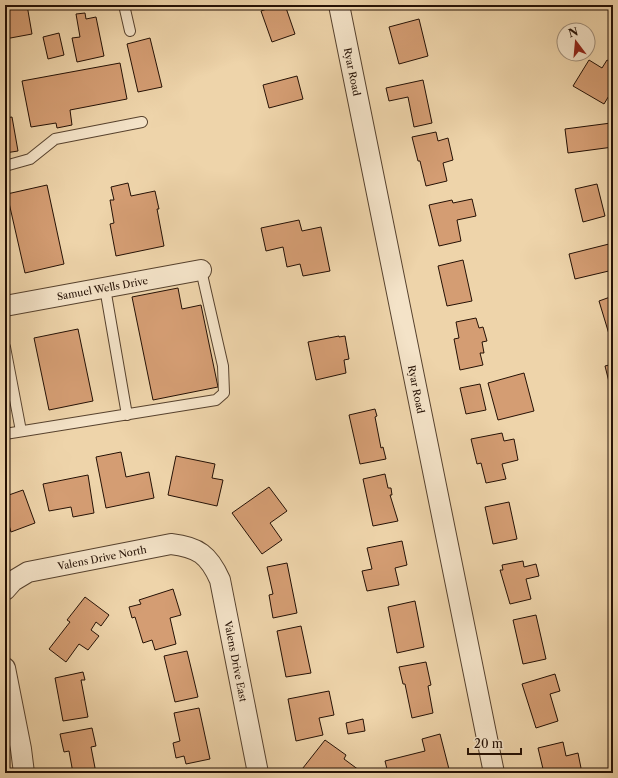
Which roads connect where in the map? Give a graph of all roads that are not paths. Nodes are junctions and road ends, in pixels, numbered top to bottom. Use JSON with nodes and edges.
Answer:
{"nodes":[{"id":1,"x":124,"y":5,"type":"edge"},
{"id":2,"x":338,"y":5,"type":"edge"},
{"id":3,"x":130,"y":32,"type":"dead end"},
{"id":4,"x":142,"y":122,"type":"dead end"},
{"id":5,"x":5,"y":166,"type":"edge"},
{"id":6,"x":200,"y":270,"type":"joint"},
{"id":7,"x":105,"y":288,"type":"junction"},
{"id":8,"x":5,"y":306,"type":"edge"},
{"id":9,"x":5,"y":347,"type":"edge"},
{"id":10,"x":127,"y":415,"type":"junction"},
{"id":11,"x":21,"y":431,"type":"junction"},
{"id":12,"x":5,"y":434,"type":"edge"},
{"id":13,"x":202,"y":554,"type":"joint"},
{"id":14,"x":5,"y":590,"type":"edge"},
{"id":15,"x":5,"y":668,"type":"edge"},
{"id":16,"x":24,"y":773,"type":"edge"},
{"id":17,"x":258,"y":773,"type":"edge"},
{"id":18,"x":494,"y":773,"type":"edge"}],
"edges":[{"from":1,"to":3,"type":"lane"},
{"from":2,"to":18,"type":"street","name":"Ryar Road"},
{"from":4,"to":5,"type":"lane"},
{"from":6,"to":7,"type":"street","name":"Samuel Wells Drive"},
{"from":6,"to":10,"type":"lane"},
{"from":7,"to":8,"type":"street","name":"Samuel Wells Drive"},
{"from":7,"to":10,"type":"lane"},
{"from":9,"to":11,"type":"lane"},
{"from":10,"to":11,"type":"lane"},
{"from":11,"to":12,"type":"lane"},
{"from":13,"to":14,"type":"street","name":"Valens Drive North"},
{"from":13,"to":17,"type":"street","name":"Valens Drive East"},
{"from":15,"to":16,"type":"street"}]}
